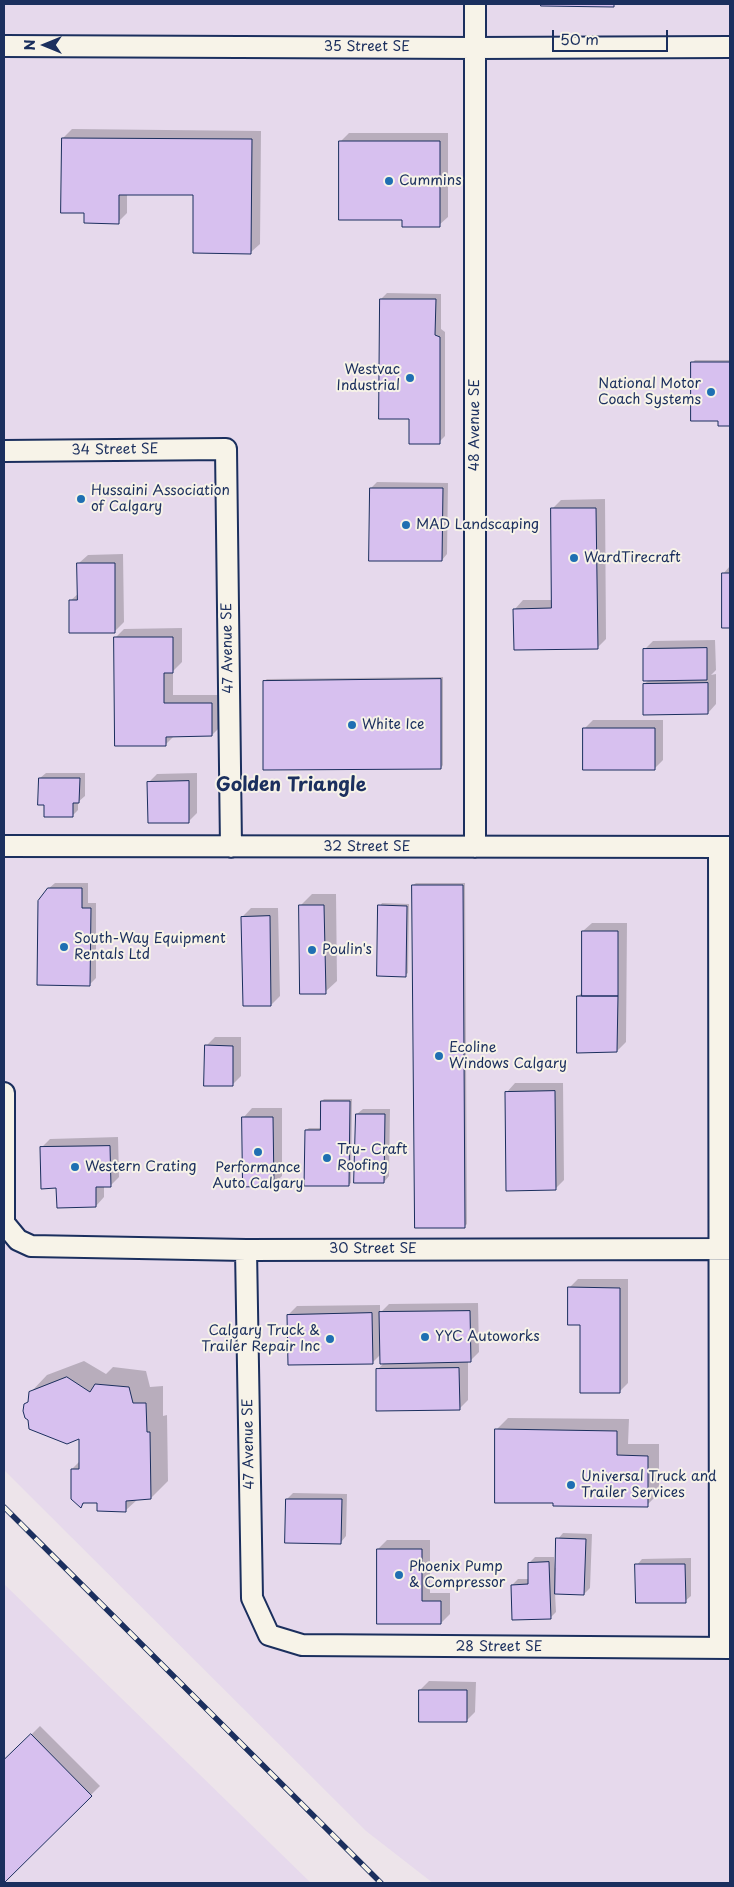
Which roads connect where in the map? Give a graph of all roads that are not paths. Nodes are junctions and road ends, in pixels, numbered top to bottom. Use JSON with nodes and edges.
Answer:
{"nodes":[{"id":1,"x":475,"y":4,"type":"edge"},
{"id":2,"x":4,"y":46,"type":"edge"},
{"id":3,"x":730,"y":47,"type":"edge"},
{"id":4,"x":475,"y":48,"type":"junction"},
{"id":5,"x":226,"y":449,"type":"joint"},
{"id":6,"x":4,"y":451,"type":"edge"},
{"id":7,"x":4,"y":846,"type":"edge"},
{"id":8,"x":231,"y":847,"type":"junction"},
{"id":9,"x":475,"y":847,"type":"junction"},
{"id":10,"x":725,"y":848,"type":"edge"},
{"id":11,"x":4,"y":1093,"type":"edge"},
{"id":12,"x":725,"y":1249,"type":"edge"},
{"id":13,"x":246,"y":1250,"type":"junction"},
{"id":14,"x":269,"y":1635,"type":"joint"},
{"id":15,"x":725,"y":1648,"type":"edge"}],
"edges":[{"from":1,"to":4,"type":"street","name":"48 Avenue SE"},
{"from":2,"to":4,"type":"street","name":"35 Street SE"},
{"from":3,"to":4,"type":"street","name":"35 Street SE"},
{"from":4,"to":9,"type":"street","name":"48 Avenue SE"},
{"from":5,"to":6,"type":"street","name":"34 Street SE"},
{"from":5,"to":8,"type":"street","name":"47 Avenue SE"},
{"from":7,"to":8,"type":"street","name":"32 Street SE"},
{"from":8,"to":9,"type":"street","name":"32 Street SE"},
{"from":9,"to":10,"type":"street","name":"32 Street SE"},
{"from":10,"to":12,"type":"street"},
{"from":11,"to":13,"type":"street","name":"30 Street SE"},
{"from":12,"to":13,"type":"street","name":"30 Street SE"},
{"from":12,"to":15,"type":"street"},
{"from":13,"to":14,"type":"street","name":"47 Avenue SE"},
{"from":14,"to":15,"type":"street","name":"28 Street SE"}]}
